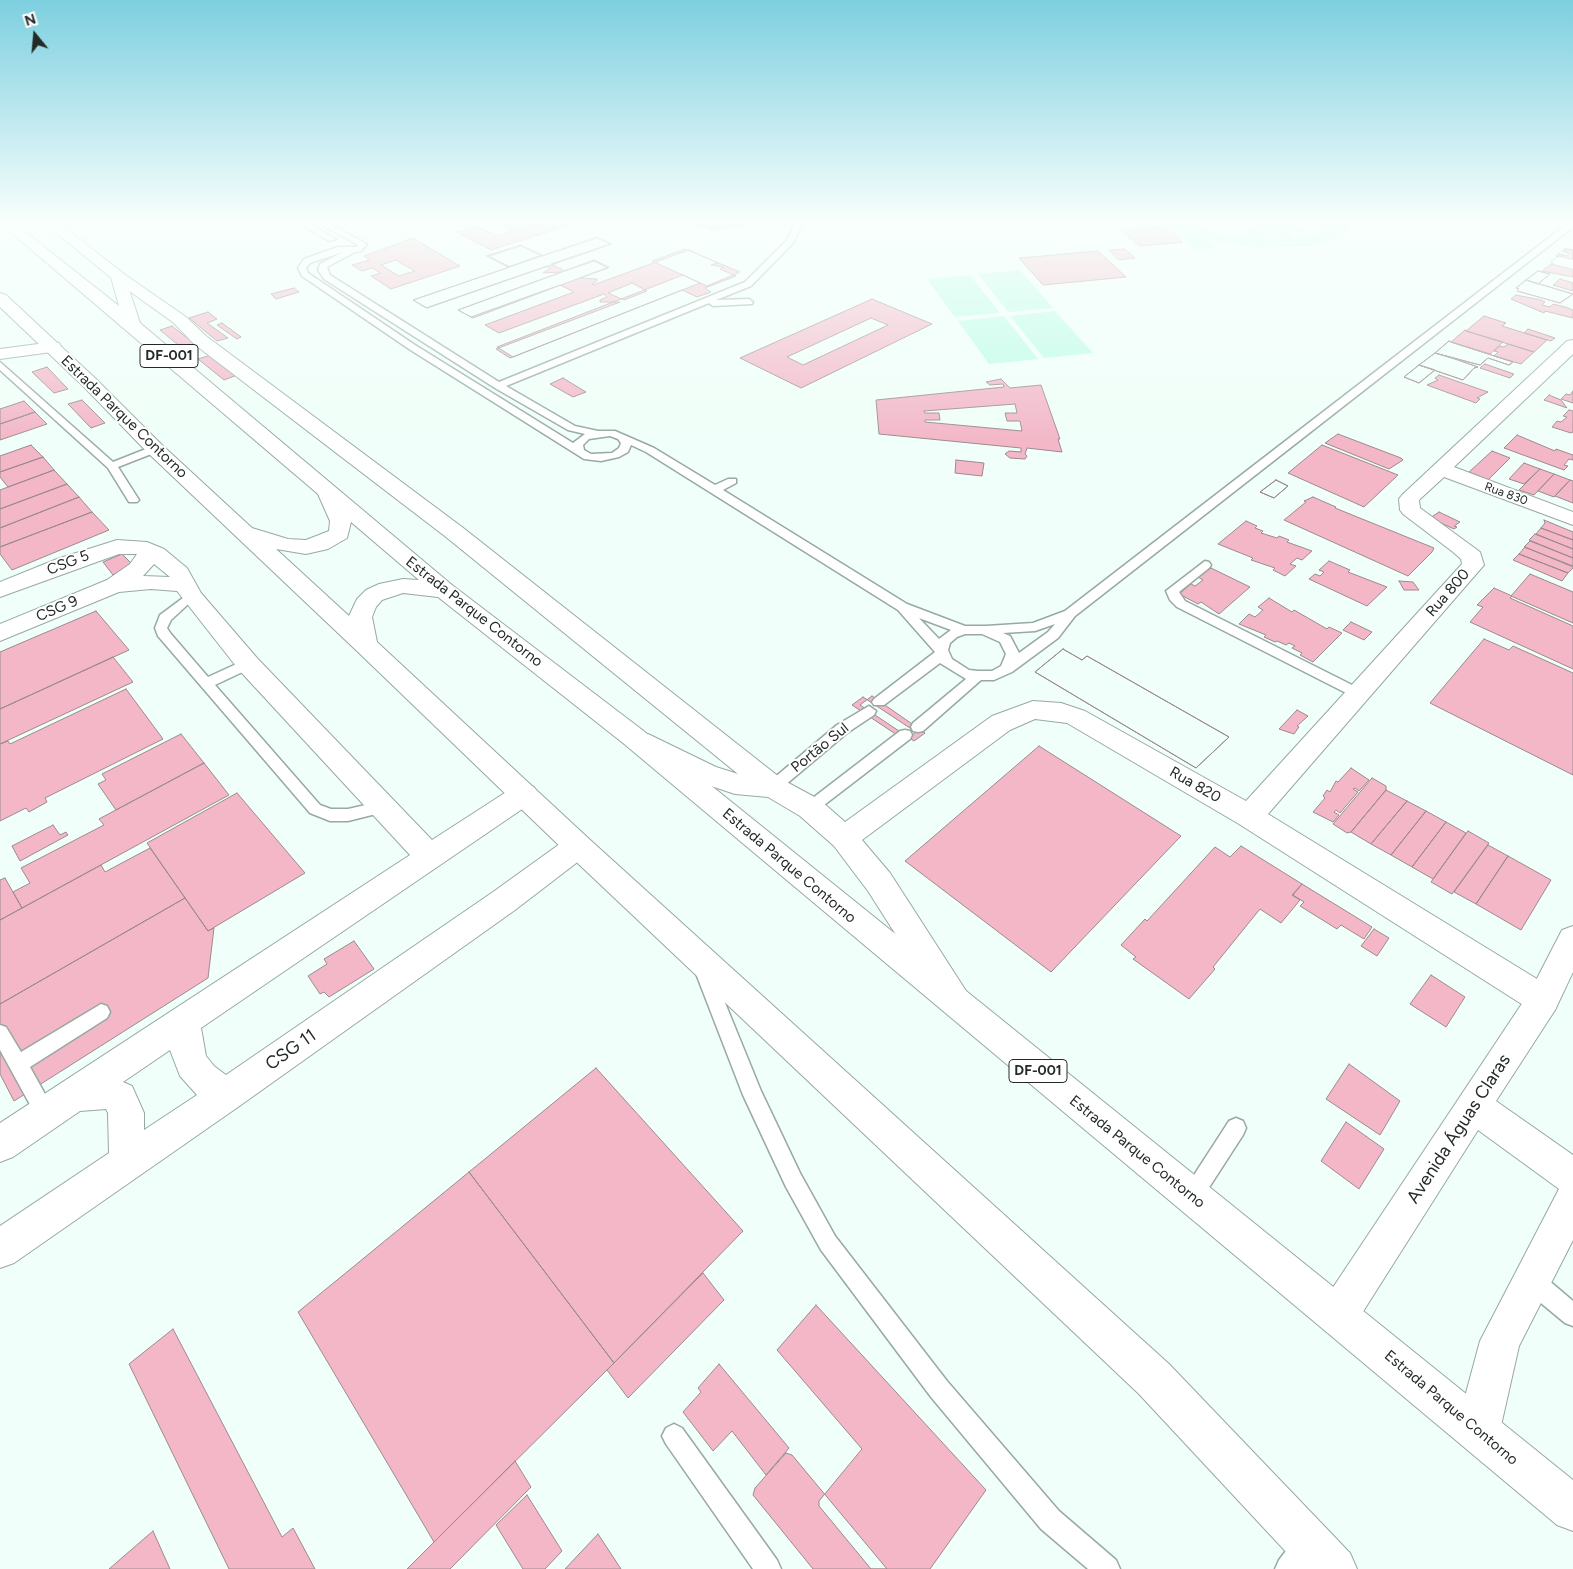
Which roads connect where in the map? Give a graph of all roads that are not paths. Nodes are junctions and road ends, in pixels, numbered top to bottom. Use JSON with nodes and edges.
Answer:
{"nodes":[{"id":1,"x":96,"y":296,"type":"edge"},
{"id":2,"x":124,"y":296,"type":"edge"},
{"id":3,"x":146,"y":296,"type":"edge"},
{"id":4,"x":338,"y":296,"type":"edge"},
{"id":5,"x":357,"y":296,"type":"edge"},
{"id":6,"x":721,"y":296,"type":"edge"},
{"id":7,"x":1479,"y":296,"type":"edge"},
{"id":8,"x":0,"y":298,"type":"edge"},
{"id":9,"x":749,"y":302,"type":"dead end"},
{"id":10,"x":704,"y":304,"type":"junction"},
{"id":11,"x":132,"y":325,"type":"junction"},
{"id":12,"x":32,"y":328,"type":"junction"},
{"id":13,"x":1573,"y":345,"type":"edge"},
{"id":14,"x":0,"y":346,"type":"edge"},
{"id":15,"x":53,"y":347,"type":"junction"},
{"id":16,"x":0,"y":354,"type":"edge"},
{"id":17,"x":0,"y":365,"type":"edge"},
{"id":18,"x":498,"y":386,"type":"junction"},
{"id":19,"x":598,"y":434,"type":"junction"},
{"id":20,"x":622,"y":437,"type":"junction"},
{"id":21,"x":155,"y":449,"type":"junction"},
{"id":22,"x":579,"y":451,"type":"junction"},
{"id":23,"x":615,"y":455,"type":"junction"},
{"id":24,"x":665,"y":460,"type":"junction"},
{"id":25,"x":112,"y":466,"type":"junction"},
{"id":26,"x":1440,"y":469,"type":"junction"},
{"id":27,"x":732,"y":481,"type":"dead end"},
{"id":28,"x":714,"y":490,"type":"junction"},
{"id":29,"x":328,"y":494,"type":"junction"},
{"id":30,"x":133,"y":500,"type":"dead end"},
{"id":31,"x":1573,"y":518,"type":"edge"},
{"id":32,"x":244,"y":531,"type":"junction"},
{"id":33,"x":144,"y":549,"type":"junction"},
{"id":34,"x":1205,"y":565,"type":"dead end"},
{"id":35,"x":115,"y":585,"type":"junction"},
{"id":36,"x":186,"y":587,"type":"junction"},
{"id":37,"x":0,"y":590,"type":"edge"},
{"id":38,"x":444,"y":590,"type":"junction"},
{"id":39,"x":902,"y":607,"type":"junction"},
{"id":40,"x":1070,"y":613,"type":"junction"},
{"id":41,"x":964,"y":630,"type":"junction"},
{"id":42,"x":984,"y":630,"type":"junction"},
{"id":43,"x":0,"y":633,"type":"edge"},
{"id":44,"x":366,"y":644,"type":"junction"},
{"id":45,"x":941,"y":652,"type":"junction"},
{"id":46,"x":248,"y":664,"type":"junction"},
{"id":47,"x":1007,"y":669,"type":"junction"},
{"id":48,"x":978,"y":676,"type":"junction"},
{"id":49,"x":206,"y":684,"type":"junction"},
{"id":50,"x":1359,"y":694,"type":"junction"},
{"id":51,"x":632,"y":736,"type":"junction"},
{"id":52,"x":772,"y":787,"type":"junction"},
{"id":53,"x":524,"y":794,"type":"junction"},
{"id":54,"x":383,"y":807,"type":"junction"},
{"id":55,"x":810,"y":808,"type":"junction"},
{"id":56,"x":1249,"y":816,"type":"junction"},
{"id":57,"x":844,"y":838,"type":"junction"},
{"id":58,"x":578,"y":846,"type":"junction"},
{"id":59,"x":430,"y":857,"type":"junction"},
{"id":60,"x":1573,"y":939,"type":"edge"},
{"id":61,"x":699,"y":958,"type":"junction"},
{"id":62,"x":1544,"y":1000,"type":"junction"},
{"id":63,"x":963,"y":1010,"type":"junction"},
{"id":64,"x":101,"y":1012,"type":"dead end"},
{"id":65,"x":184,"y":1023,"type":"junction"},
{"id":66,"x":0,"y":1033,"type":"edge"},
{"id":67,"x":18,"y":1064,"type":"junction"},
{"id":68,"x":77,"y":1094,"type":"junction"},
{"id":69,"x":226,"y":1094,"type":"junction"},
{"id":70,"x":1473,"y":1105,"type":"junction"},
{"id":71,"x":46,"y":1114,"type":"junction"},
{"id":72,"x":1236,"y":1128,"type":"dead end"},
{"id":73,"x":0,"y":1144,"type":"edge"},
{"id":74,"x":127,"y":1161,"type":"junction"},
{"id":75,"x":1573,"y":1176,"type":"edge"},
{"id":76,"x":1192,"y":1196,"type":"junction"},
{"id":77,"x":1573,"y":1200,"type":"edge"},
{"id":78,"x":0,"y":1249,"type":"edge"},
{"id":79,"x":1532,"y":1281,"type":"junction"},
{"id":80,"x":1338,"y":1315,"type":"junction"},
{"id":81,"x":1573,"y":1316,"type":"edge"},
{"id":82,"x":1478,"y":1430,"type":"junction"},
{"id":83,"x":674,"y":1436,"type":"dead end"},
{"id":84,"x":1573,"y":1509,"type":"edge"},
{"id":85,"x":1313,"y":1561,"type":"edge"},
{"id":86,"x":768,"y":1569,"type":"edge"},
{"id":87,"x":1107,"y":1569,"type":"edge"}],
"edges":[{"from":1,"to":11,"type":"main road","name":"Estrada Parque Contorno","number":"DF-001"},
{"from":2,"to":11,"type":"main road"},
{"from":3,"to":52,"type":"main road"},
{"from":4,"to":22,"type":"lane"},
{"from":5,"to":18,"type":"lane"},
{"from":6,"to":10,"type":"lane"},
{"from":7,"to":40,"type":"lane"},
{"from":8,"to":12,"type":"main road","name":"Estrada Parque Contorno"},
{"from":9,"to":10,"type":"lane"},
{"from":10,"to":18,"type":"lane"},
{"from":11,"to":29,"type":"main road","name":"Estrada Parque Contorno","number":"DF-001"},
{"from":12,"to":14,"type":"main road"},
{"from":12,"to":15,"type":"main road","name":"Estrada Parque Contorno"},
{"from":13,"to":26,"type":"main road","name":"Rua 800"},
{"from":15,"to":16,"type":"main road"},
{"from":15,"to":21,"type":"main road","name":"Estrada Parque Contorno"},
{"from":17,"to":25,"type":"lane"},
{"from":18,"to":19,"type":"lane"},
{"from":19,"to":20,"type":"lane"},
{"from":19,"to":22,"type":"lane"},
{"from":20,"to":23,"type":"lane"},
{"from":20,"to":24,"type":"lane"},
{"from":21,"to":25,"type":"lane"},
{"from":21,"to":32,"type":"main road","name":"Estrada Parque Contorno"},
{"from":22,"to":23,"type":"lane"},
{"from":23,"to":24,"type":"lane"},
{"from":24,"to":28,"type":"lane"},
{"from":25,"to":30,"type":"lane"},
{"from":26,"to":31,"type":"main road","name":"Rua 830"},
{"from":26,"to":50,"type":"main road","name":"Rua 800"},
{"from":27,"to":28,"type":"lane"},
{"from":28,"to":39,"type":"lane"},
{"from":29,"to":32,"type":"main road"},
{"from":29,"to":38,"type":"main road","name":"Estrada Parque Contorno","number":"DF-001"},
{"from":32,"to":44,"type":"main road","name":"Estrada Parque Contorno"},
{"from":33,"to":35,"type":"main road","name":"CSG 9"},
{"from":33,"to":36,"type":"main road"},
{"from":33,"to":37,"type":"main road","name":"CSG 5"},
{"from":34,"to":50,"type":"lane"},
{"from":35,"to":36,"type":"main road","name":"CSG 9"},
{"from":35,"to":43,"type":"main road","name":"CSG 9"},
{"from":36,"to":46,"type":"main road"},
{"from":36,"to":49,"type":"lane"},
{"from":38,"to":44,"type":"main road"},
{"from":38,"to":51,"type":"main road","name":"Estrada Parque Contorno","number":"DF-001"},
{"from":39,"to":41,"type":"lane"},
{"from":39,"to":45,"type":"lane"},
{"from":40,"to":42,"type":"lane"},
{"from":40,"to":47,"type":"lane"},
{"from":41,"to":42,"type":"lane"},
{"from":41,"to":45,"type":"lane"},
{"from":42,"to":47,"type":"lane"},
{"from":44,"to":53,"type":"main road","name":"Estrada Parque Contorno"},
{"from":45,"to":48,"type":"lane"},
{"from":45,"to":52,"type":"lane","name":"Portão Sul"},
{"from":46,"to":49,"type":"lane"},
{"from":46,"to":54,"type":"main road"},
{"from":47,"to":48,"type":"lane"},
{"from":48,"to":55,"type":"lane"},
{"from":49,"to":54,"type":"lane"},
{"from":50,"to":56,"type":"main road","name":"Rua 800"},
{"from":51,"to":52,"type":"main road"},
{"from":51,"to":63,"type":"main road","name":"Estrada Parque Contorno","number":"DF-001"},
{"from":52,"to":55,"type":"main road"},
{"from":53,"to":58,"type":"main road","name":"Estrada Parque Contorno"},
{"from":53,"to":59,"type":"main road"},
{"from":54,"to":59,"type":"main road"},
{"from":55,"to":57,"type":"main road"},
{"from":56,"to":57,"type":"main road","name":"Rua 820"},
{"from":56,"to":62,"type":"main road","name":"Rua 820"},
{"from":57,"to":63,"type":"main road"},
{"from":58,"to":61,"type":"main road","name":"Estrada Parque Contorno"},
{"from":58,"to":69,"type":"main road","name":"CSG 11"},
{"from":59,"to":65,"type":"main road"},
{"from":60,"to":62,"type":"main road","name":"Avenida Águas Claras"},
{"from":61,"to":85,"type":"main road","name":"Estrada Parque Contorno"},
{"from":61,"to":87,"type":"lane"},
{"from":62,"to":70,"type":"main road","name":"Avenida Águas Claras"},
{"from":63,"to":76,"type":"main road","name":"Estrada Parque Contorno","number":"DF-001"},
{"from":64,"to":67,"type":"lane"},
{"from":65,"to":68,"type":"main road"},
{"from":65,"to":69,"type":"main road"},
{"from":66,"to":67,"type":"lane"},
{"from":67,"to":71,"type":"lane"},
{"from":68,"to":71,"type":"main road"},
{"from":68,"to":74,"type":"main road"},
{"from":69,"to":74,"type":"main road","name":"CSG 11"},
{"from":70,"to":75,"type":"main road"},
{"from":70,"to":80,"type":"main road","name":"Avenida Águas Claras"},
{"from":71,"to":73,"type":"main road"},
{"from":72,"to":76,"type":"lane"},
{"from":74,"to":78,"type":"main road","name":"CSG 11"},
{"from":76,"to":80,"type":"main road","name":"Estrada Parque Contorno","number":"DF-001"},
{"from":77,"to":79,"type":"main road"},
{"from":79,"to":81,"type":"lane"},
{"from":79,"to":82,"type":"main road"},
{"from":80,"to":82,"type":"main road","name":"Estrada Parque Contorno","number":"DF-001"},
{"from":82,"to":84,"type":"main road","name":"Estrada Parque Contorno","number":"DF-001"},
{"from":83,"to":86,"type":"lane"}]}
